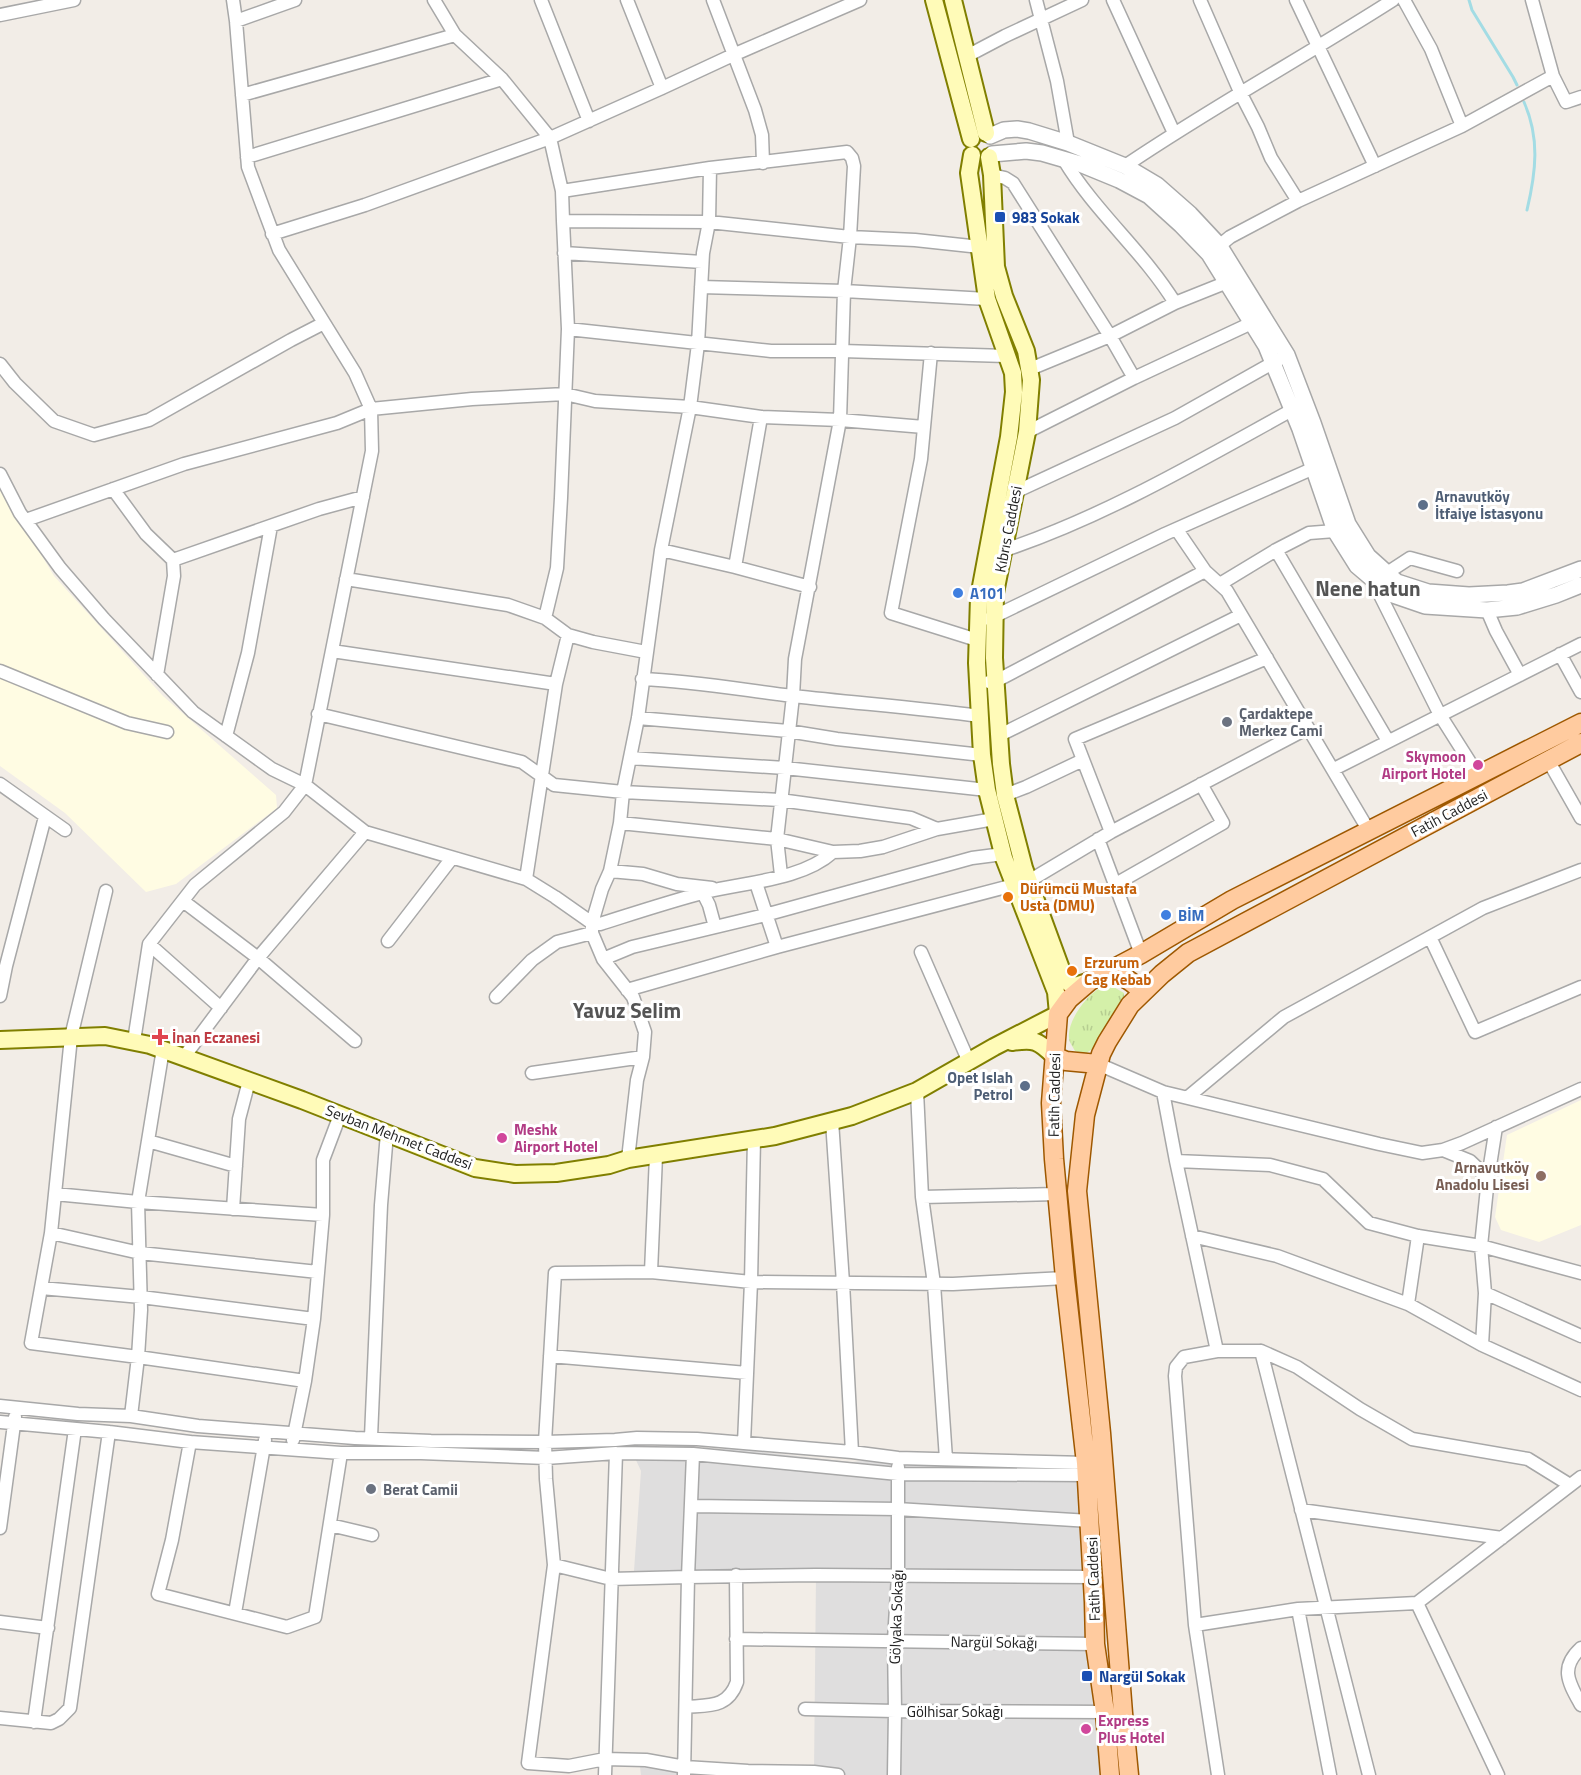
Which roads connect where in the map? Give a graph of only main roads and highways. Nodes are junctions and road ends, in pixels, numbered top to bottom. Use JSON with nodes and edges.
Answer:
{"nodes":[{"id":1,"x":934,"y":0,"type":"edge"},
{"id":2,"x":953,"y":0,"type":"edge"},
{"id":3,"x":983,"y":146,"type":"junction"},
{"id":4,"x":988,"y":682,"type":"junction"},
{"id":5,"x":1581,"y":723,"type":"edge"},
{"id":6,"x":1581,"y":743,"type":"edge"},
{"id":7,"x":1022,"y":884,"type":"junction"},
{"id":8,"x":1090,"y":981,"type":"junction"},
{"id":9,"x":1143,"y":992,"type":"junction"},
{"id":10,"x":1058,"y":1014,"type":"junction"},
{"id":11,"x":0,"y":1040,"type":"edge"},
{"id":12,"x":1002,"y":1043,"type":"junction"},
{"id":13,"x":1054,"y":1056,"type":"junction"},
{"id":14,"x":1098,"y":1064,"type":"junction"},
{"id":15,"x":1110,"y":1775,"type":"edge"},
{"id":16,"x":1129,"y":1775,"type":"edge"}],
"edges":[{"from":1,"to":3,"type":"main road"},
{"from":2,"to":3,"type":"main road","name":"Kıbrıs Caddesi"},
{"from":3,"to":4,"type":"main road","name":"Kıbrıs Caddesi"},
{"from":3,"to":4,"type":"main road"},
{"from":4,"to":7,"type":"main road","name":"Kıbrıs Caddesi"},
{"from":4,"to":7,"type":"main road"},
{"from":5,"to":8,"type":"main road","name":"Fatih Caddesi"},
{"from":6,"to":9,"type":"main road","name":"Fatih Caddesi"},
{"from":7,"to":8,"type":"main road","name":"Kıbrıs Caddesi"},
{"from":7,"to":10,"type":"main road"},
{"from":8,"to":9,"type":"main road"},
{"from":8,"to":10,"type":"main road","name":"Fatih Caddesi"},
{"from":9,"to":14,"type":"main road","name":"Fatih Caddesi"},
{"from":10,"to":12,"type":"main road","name":"Sevban Mehmet Caddesi"},
{"from":10,"to":13,"type":"main road","name":"Fatih Caddesi"},
{"from":11,"to":12,"type":"main road","name":"Sevban Mehmet Caddesi"},
{"from":12,"to":13,"type":"main road"},
{"from":13,"to":14,"type":"main road"},
{"from":13,"to":15,"type":"main road","name":"Fatih Caddesi"},
{"from":14,"to":16,"type":"main road","name":"Fatih Caddesi"}]}
